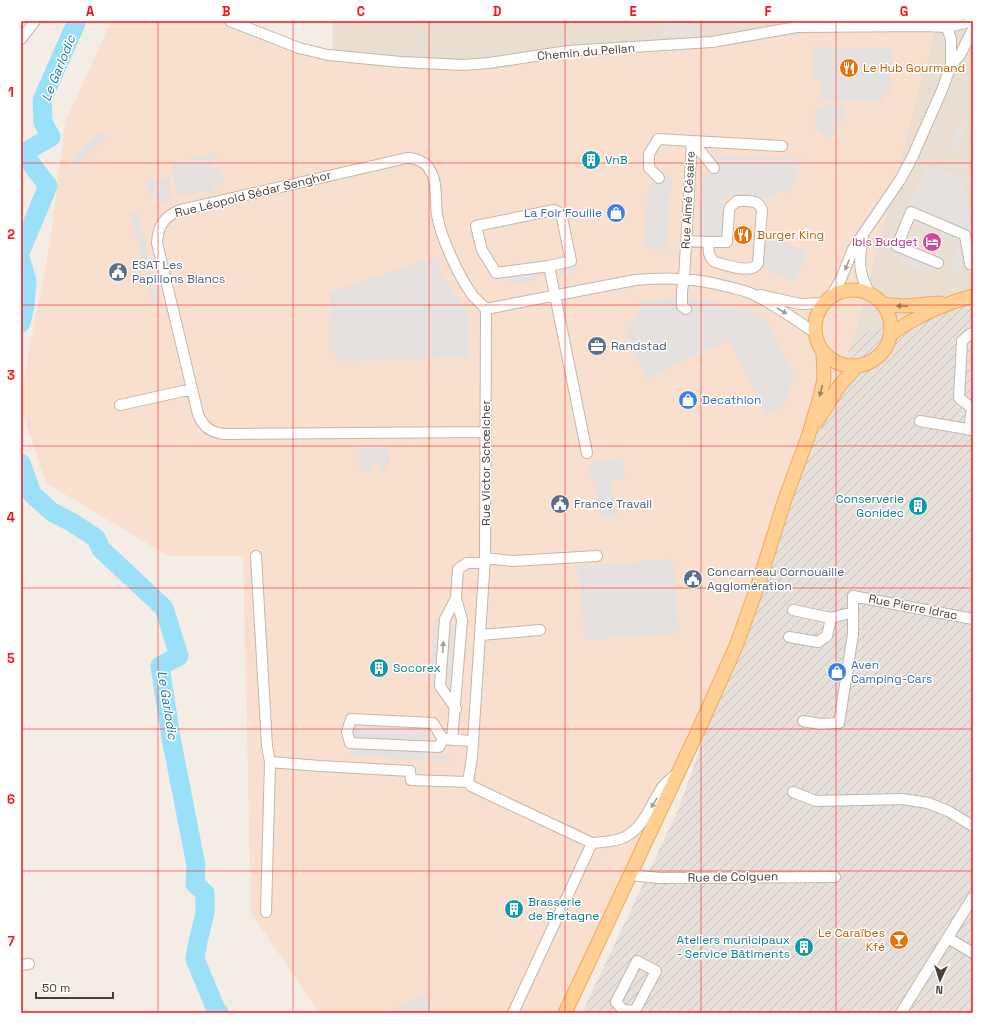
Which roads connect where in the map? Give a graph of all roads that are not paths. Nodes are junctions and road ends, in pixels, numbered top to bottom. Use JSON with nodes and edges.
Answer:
{"nodes":[{"id":1,"x":36,"y":21,"type":"edge"},
{"id":2,"x":230,"y":21,"type":"edge"},
{"id":3,"x":968,"y":21,"type":"edge"},
{"id":4,"x":946,"y":24,"type":"edge"},
{"id":5,"x":973,"y":29,"type":"edge"},
{"id":6,"x":21,"y":39,"type":"edge"},
{"id":7,"x":951,"y":39,"type":"junction"},
{"id":8,"x":951,"y":64,"type":"junction"},
{"id":9,"x":692,"y":141,"type":"junction"},
{"id":10,"x":782,"y":146,"type":"dead end"},
{"id":11,"x":714,"y":168,"type":"dead end"},
{"id":12,"x":659,"y":178,"type":"dead end"},
{"id":13,"x":865,"y":232,"type":"junction"},
{"id":14,"x":686,"y":241,"type":"junction"},
{"id":15,"x":709,"y":242,"type":"junction"},
{"id":16,"x":938,"y":263,"type":"dead end"},
{"id":17,"x":970,"y":264,"type":"dead end"},
{"id":18,"x":549,"y":266,"type":"junction"},
{"id":19,"x":684,"y":278,"type":"junction"},
{"id":20,"x":748,"y":292,"type":"junction"},
{"id":21,"x":870,"y":294,"type":"junction"},
{"id":22,"x":555,"y":295,"type":"junction"},
{"id":23,"x":973,"y":296,"type":"edge"},
{"id":24,"x":827,"y":301,"type":"junction"},
{"id":25,"x":949,"y":302,"type":"junction"},
{"id":26,"x":882,"y":304,"type":"junction"},
{"id":27,"x":486,"y":309,"type":"junction"},
{"id":28,"x":686,"y":309,"type":"dead end"},
{"id":29,"x":815,"y":333,"type":"junction"},
{"id":30,"x":973,"y":333,"type":"edge"},
{"id":31,"x":890,"y":335,"type":"junction"},
{"id":32,"x":823,"y":352,"type":"junction"},
{"id":33,"x":857,"y":366,"type":"junction"},
{"id":34,"x":192,"y":389,"type":"junction"},
{"id":35,"x":120,"y":405,"type":"dead end"},
{"id":36,"x":920,"y":421,"type":"dead end"},
{"id":37,"x":971,"y":430,"type":"edge"},
{"id":38,"x":486,"y":432,"type":"junction"},
{"id":39,"x":808,"y":437,"type":"junction"},
{"id":40,"x":587,"y":453,"type":"dead end"},
{"id":41,"x":256,"y":556,"type":"dead end"},
{"id":42,"x":597,"y":556,"type":"dead end"},
{"id":43,"x":485,"y":560,"type":"junction"},
{"id":44,"x":456,"y":598,"type":"junction"},
{"id":45,"x":792,"y":610,"type":"dead end"},
{"id":46,"x":853,"y":612,"type":"junction"},
{"id":47,"x":832,"y":618,"type":"junction"},
{"id":48,"x":973,"y":619,"type":"edge"},
{"id":49,"x":540,"y":630,"type":"dead end"},
{"id":50,"x":481,"y":635,"type":"junction"},
{"id":51,"x":788,"y":637,"type":"dead end"},
{"id":52,"x":456,"y":709,"type":"junction"},
{"id":53,"x":803,"y":722,"type":"dead end"},
{"id":54,"x":448,"y":740,"type":"junction"},
{"id":55,"x":472,"y":741,"type":"junction"},
{"id":56,"x":270,"y":762,"type":"junction"},
{"id":57,"x":678,"y":772,"type":"junction"},
{"id":58,"x":468,"y":782,"type":"junction"},
{"id":59,"x":793,"y":792,"type":"dead end"},
{"id":60,"x":973,"y":826,"type":"edge"},
{"id":61,"x":592,"y":843,"type":"junction"},
{"id":62,"x":630,"y":875,"type":"junction"},
{"id":63,"x":835,"y":877,"type":"dead end"},
{"id":64,"x":973,"y":897,"type":"edge"},
{"id":65,"x":266,"y":912,"type":"dead end"},
{"id":66,"x":948,"y":938,"type":"junction"},
{"id":67,"x":973,"y":953,"type":"edge"},
{"id":68,"x":622,"y":1011,"type":"edge"},
{"id":69,"x":513,"y":1013,"type":"edge"},
{"id":70,"x":565,"y":1013,"type":"edge"},
{"id":71,"x":901,"y":1013,"type":"edge"}],
"edges":[{"from":1,"to":6,"type":"street"},
{"from":2,"to":4,"type":"street","name":"Chemin du Pellan"},
{"from":3,"to":4,"type":"street"},
{"from":4,"to":7,"type":"street"},
{"from":5,"to":7,"type":"street"},
{"from":5,"to":8,"type":"street"},
{"from":7,"to":8,"type":"street"},
{"from":8,"to":13,"type":"street"},
{"from":9,"to":10,"type":"street","name":"Rue Aimé Césaire"},
{"from":9,"to":11,"type":"street"},
{"from":9,"to":12,"type":"street"},
{"from":9,"to":14,"type":"street","name":"Rue Aimé Césaire"},
{"from":13,"to":21,"type":"street"},
{"from":13,"to":24,"type":"street","one_way":true},
{"from":14,"to":15,"type":"street"},
{"from":14,"to":19,"type":"street","name":"Rue Aimé Césaire"},
{"from":15,"to":15,"type":"street"},
{"from":16,"to":17,"type":"street"},
{"from":18,"to":18,"type":"street"},
{"from":18,"to":22,"type":"street"},
{"from":19,"to":20,"type":"street"},
{"from":19,"to":22,"type":"street"},
{"from":19,"to":28,"type":"street","name":"Rue Aimé Césaire"},
{"from":20,"to":24,"type":"street"},
{"from":20,"to":29,"type":"street","one_way":true},
{"from":21,"to":24,"type":"main road"},
{"from":21,"to":26,"type":"main road"},
{"from":22,"to":27,"type":"street"},
{"from":22,"to":40,"type":"street"},
{"from":23,"to":25,"type":"main road"},
{"from":24,"to":29,"type":"main road"},
{"from":25,"to":26,"type":"main road","one_way":true},
{"from":25,"to":31,"type":"main road"},
{"from":26,"to":31,"type":"main road"},
{"from":27,"to":34,"type":"street","name":"Rue Léopold Sédar Senghor"},
{"from":27,"to":38,"type":"street","name":"Rue Victor Schœlcher"},
{"from":29,"to":32,"type":"main road"},
{"from":30,"to":37,"type":"street"},
{"from":31,"to":33,"type":"main road"},
{"from":32,"to":33,"type":"main road"},
{"from":32,"to":39,"type":"main road","one_way":true},
{"from":33,"to":39,"type":"main road"},
{"from":34,"to":35,"type":"street"},
{"from":34,"to":38,"type":"street","name":"Rue Léopold Sédar Senghor"},
{"from":36,"to":37,"type":"street"},
{"from":38,"to":43,"type":"street","name":"Rue Victor Schœlcher"},
{"from":39,"to":57,"type":"main road"},
{"from":41,"to":56,"type":"street"},
{"from":42,"to":43,"type":"street"},
{"from":43,"to":44,"type":"street"},
{"from":43,"to":50,"type":"street","name":"Rue Victor Schœlcher"},
{"from":44,"to":52,"type":"street"},
{"from":52,"to":44,"type":"street","one_way":true},
{"from":45,"to":47,"type":"street"},
{"from":46,"to":47,"type":"street"},
{"from":46,"to":48,"type":"street","name":"Rue Pierre Idrac"},
{"from":46,"to":53,"type":"street"},
{"from":47,"to":51,"type":"street"},
{"from":49,"to":50,"type":"street"},
{"from":50,"to":55,"type":"street","name":"Rue Victor Schœlcher"},
{"from":52,"to":54,"type":"street"},
{"from":54,"to":54,"type":"street"},
{"from":54,"to":55,"type":"street"},
{"from":55,"to":58,"type":"street","name":"Rue Victor Schœlcher"},
{"from":56,"to":58,"type":"street"},
{"from":56,"to":65,"type":"street"},
{"from":57,"to":61,"type":"street","one_way":true},
{"from":57,"to":62,"type":"main road"},
{"from":58,"to":61,"type":"street"},
{"from":59,"to":60,"type":"street"},
{"from":61,"to":69,"type":"street"},
{"from":62,"to":63,"type":"street","name":"Rue de Colguen"},
{"from":62,"to":70,"type":"main road"},
{"from":64,"to":66,"type":"street"},
{"from":66,"to":67,"type":"street"},
{"from":66,"to":71,"type":"street"},
{"from":68,"to":68,"type":"street"}]}
